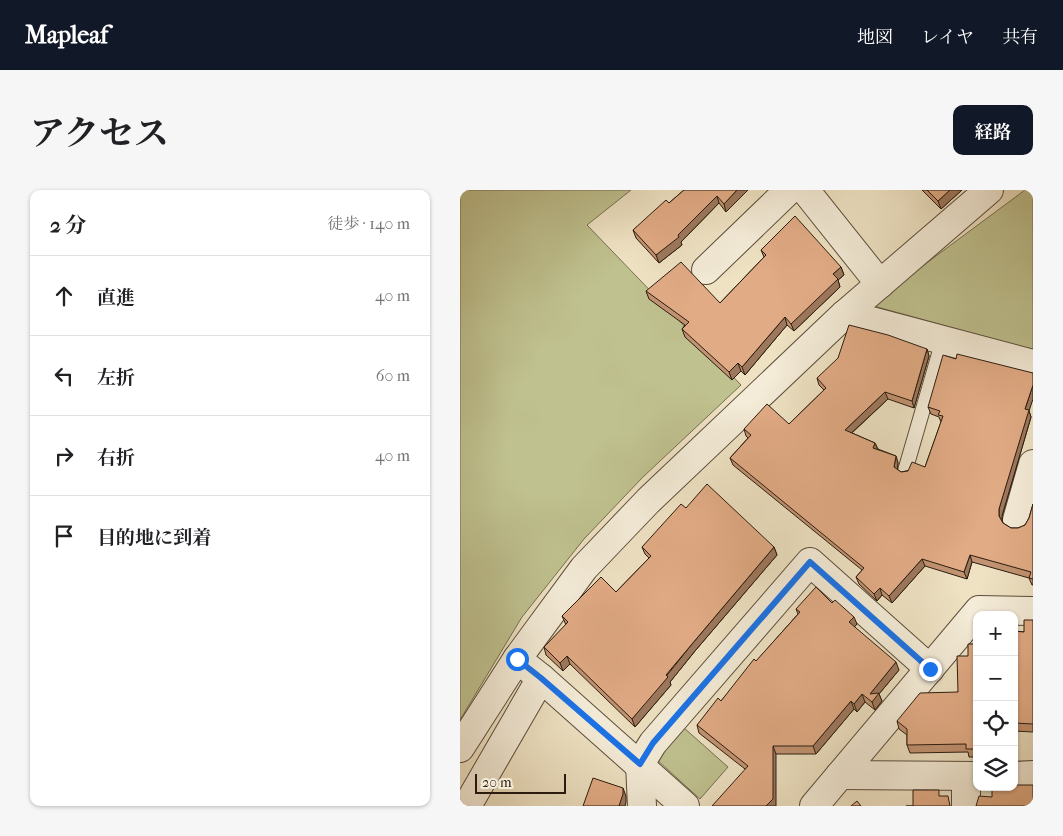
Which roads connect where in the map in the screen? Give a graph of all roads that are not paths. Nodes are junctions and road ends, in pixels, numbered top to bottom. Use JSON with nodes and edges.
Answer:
{"nodes":[{"id":1,"x":789,"y":190,"type":"edge"},
{"id":2,"x":805,"y":190,"type":"edge"},
{"id":3,"x":990,"y":190,"type":"edge"},
{"id":4,"x":706,"y":270,"type":"dead end"},
{"id":5,"x":880,"y":284,"type":"junction"},
{"id":6,"x":845,"y":314,"type":"junction"},
{"id":7,"x":943,"y":340,"type":"junction"},
{"id":8,"x":1033,"y":364,"type":"edge"},
{"id":9,"x":1033,"y":464,"type":"edge"},
{"id":10,"x":905,"y":471,"type":"edge"},
{"id":11,"x":1018,"y":520,"type":"dead end"},
{"id":12,"x":1033,"y":611,"type":"edge"},
{"id":13,"x":517,"y":659,"type":"junction"},
{"id":14,"x":930,"y":669,"type":"junction"},
{"id":15,"x":541,"y":678,"type":"junction"},
{"id":16,"x":460,"y":748,"type":"edge"},
{"id":17,"x":640,"y":764,"type":"junction"},
{"id":18,"x":840,"y":775,"type":"junction"},
{"id":19,"x":1033,"y":775,"type":"edge"},
{"id":20,"x":972,"y":776,"type":"edge"},
{"id":21,"x":1018,"y":776,"type":"edge"},
{"id":22,"x":467,"y":806,"type":"edge"},
{"id":23,"x":642,"y":806,"type":"edge"},
{"id":24,"x":685,"y":806,"type":"edge"},
{"id":25,"x":814,"y":806,"type":"edge"},
{"id":26,"x":966,"y":806,"type":"edge"}],
"edges":[{"from":1,"to":4,"type":"street"},
{"from":2,"to":5,"type":"street"},
{"from":3,"to":5,"type":"street"},
{"from":5,"to":6,"type":"street"},
{"from":6,"to":7,"type":"street"},
{"from":6,"to":13,"type":"street"},
{"from":7,"to":8,"type":"street"},
{"from":7,"to":10,"type":"lane"},
{"from":9,"to":11,"type":"street"},
{"from":12,"to":14,"type":"street"},
{"from":13,"to":15,"type":"street"},
{"from":13,"to":16,"type":"street"},
{"from":14,"to":17,"type":"street"},
{"from":14,"to":18,"type":"street"},
{"from":15,"to":17,"type":"street"},
{"from":15,"to":22,"type":"street"},
{"from":17,"to":23,"type":"street"},
{"from":17,"to":24,"type":"street"},
{"from":18,"to":20,"type":"street"},
{"from":18,"to":25,"type":"street"},
{"from":19,"to":21,"type":"street"},
{"from":20,"to":26,"type":"street"}]}
